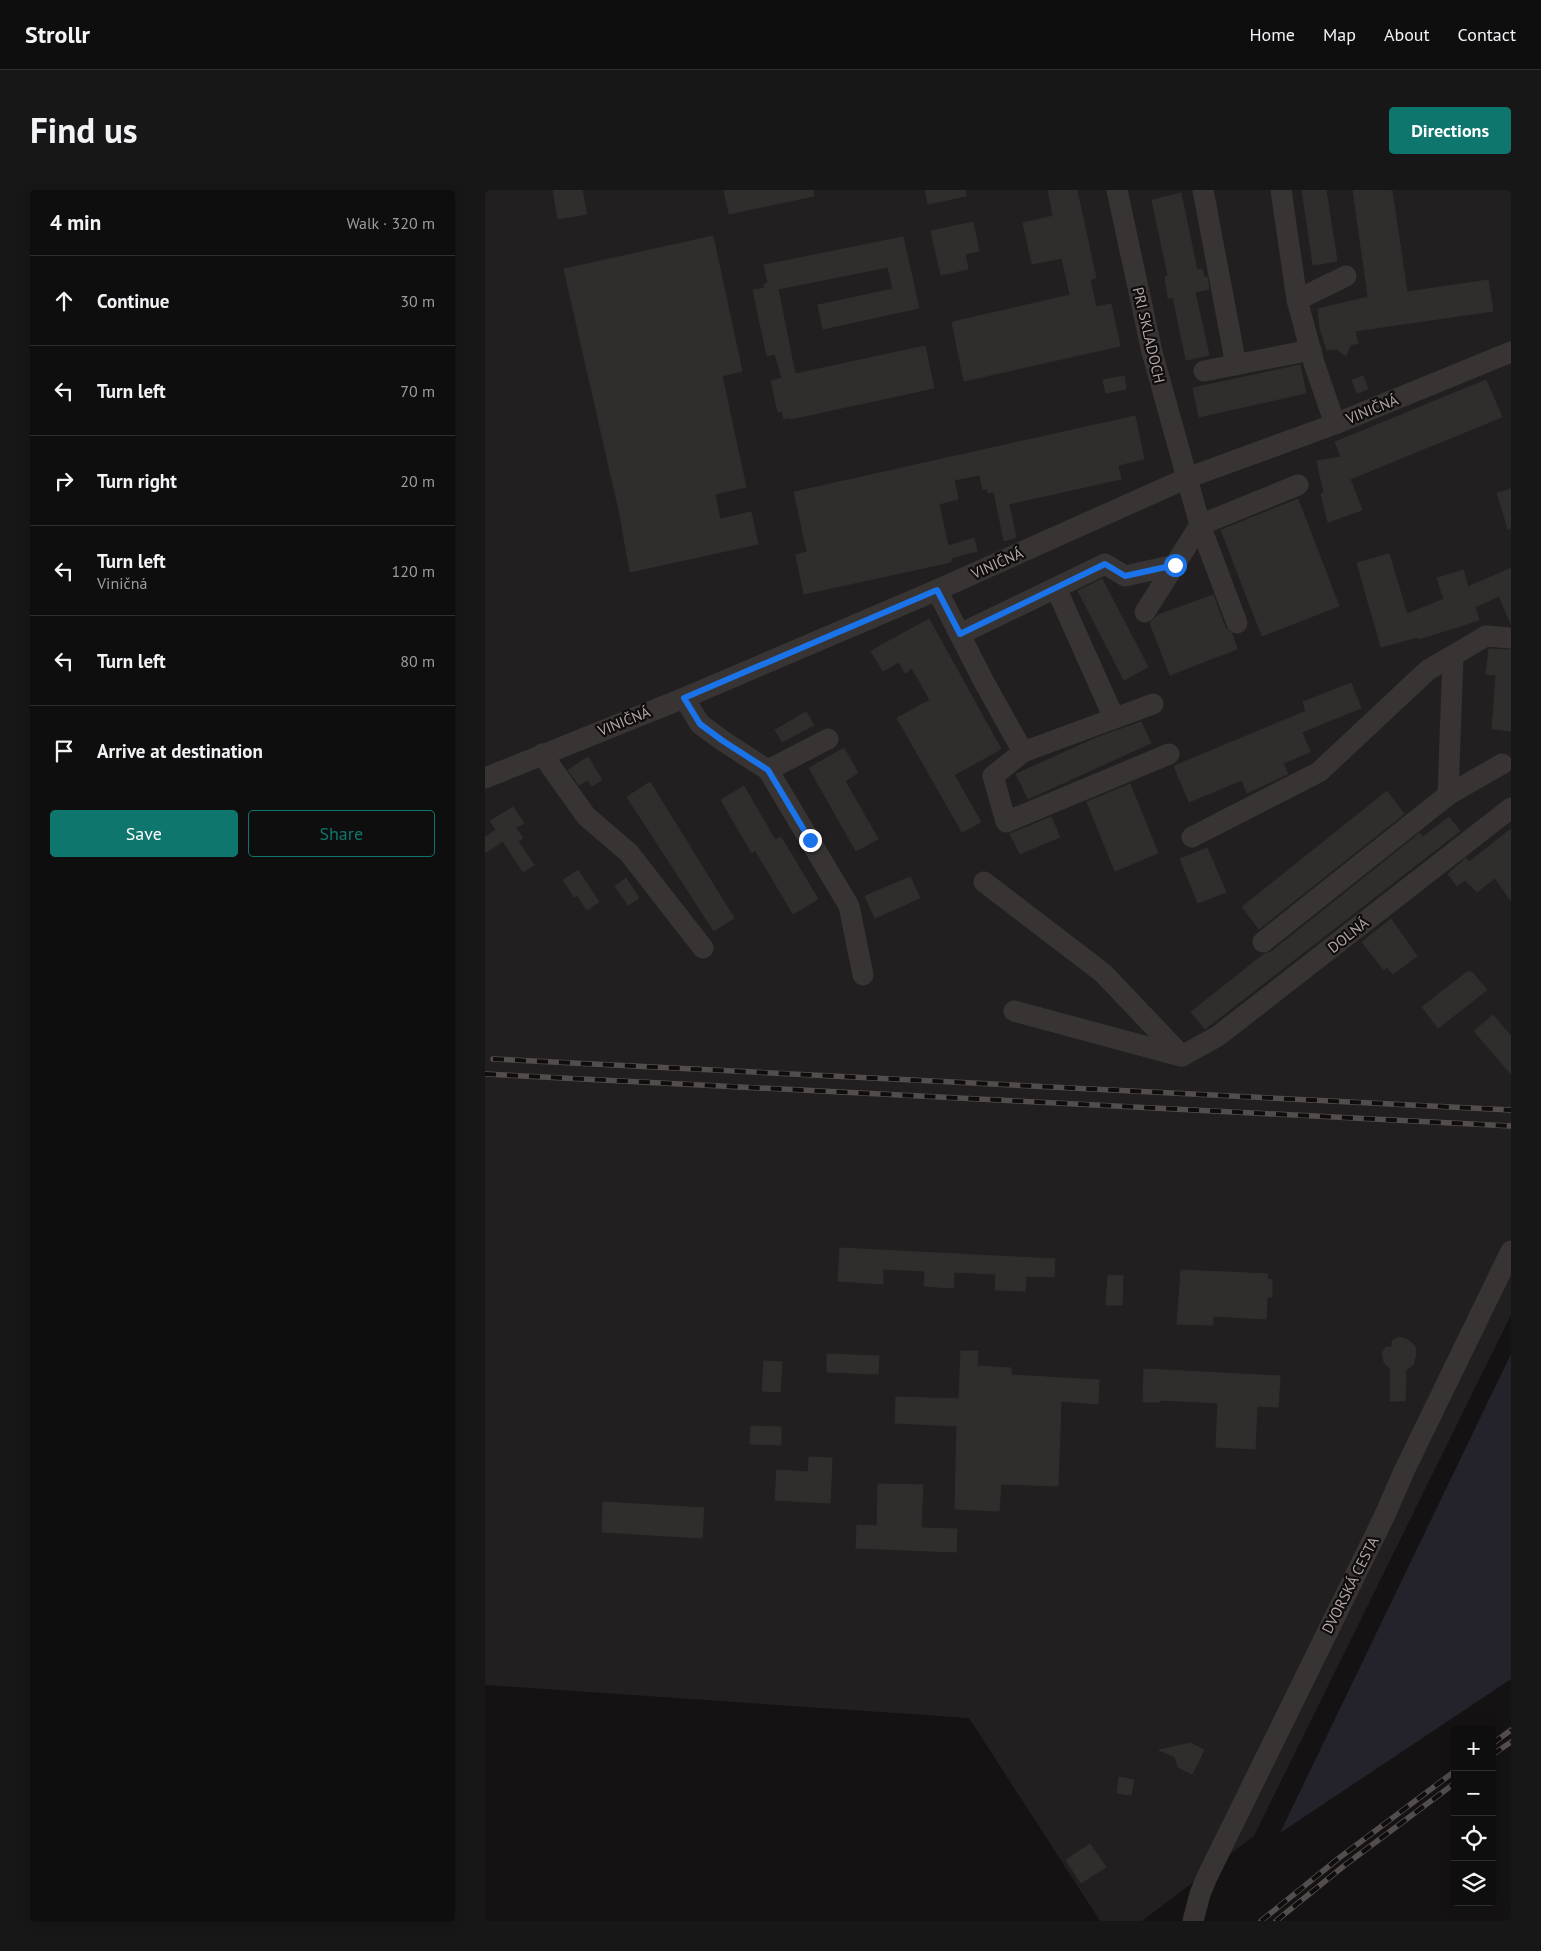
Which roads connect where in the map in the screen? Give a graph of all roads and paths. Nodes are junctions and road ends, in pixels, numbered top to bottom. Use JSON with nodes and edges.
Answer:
{"nodes":[{"id":1,"x":1117,"y":190,"type":"edge"},
{"id":2,"x":1203,"y":190,"type":"edge"},
{"id":3,"x":1281,"y":190,"type":"edge"},
{"id":4,"x":1346,"y":276,"type":"dead end"},
{"id":5,"x":1297,"y":300,"type":"junction"},
{"id":6,"x":1311,"y":350,"type":"junction"},
{"id":7,"x":1511,"y":352,"type":"edge"},
{"id":8,"x":1236,"y":365,"type":"junction"},
{"id":9,"x":1204,"y":371,"type":"dead end"},
{"id":10,"x":1335,"y":424,"type":"junction"},
{"id":11,"x":1187,"y":478,"type":"junction"},
{"id":12,"x":1298,"y":486,"type":"dead end"},
{"id":13,"x":1200,"y":525,"type":"junction"},
{"id":14,"x":1175,"y":565,"type":"junction"},
{"id":15,"x":1056,"y":588,"type":"junction"},
{"id":16,"x":937,"y":590,"type":"junction"},
{"id":17,"x":1145,"y":612,"type":"dead end"},
{"id":18,"x":1237,"y":623,"type":"dead end"},
{"id":19,"x":960,"y":634,"type":"junction"},
{"id":20,"x":1511,"y":638,"type":"edge"},
{"id":21,"x":1453,"y":656,"type":"junction"},
{"id":22,"x":684,"y":698,"type":"junction"},
{"id":23,"x":1153,"y":704,"type":"dead end"},
{"id":24,"x":1114,"y":718,"type":"junction"},
{"id":25,"x":828,"y":739,"type":"dead end"},
{"id":26,"x":1023,"y":752,"type":"junction"},
{"id":27,"x":542,"y":754,"type":"junction"},
{"id":28,"x":1169,"y":754,"type":"dead end"},
{"id":29,"x":1503,"y":764,"type":"dead end"},
{"id":30,"x":768,"y":770,"type":"junction"},
{"id":31,"x":485,"y":778,"type":"edge"},
{"id":32,"x":1448,"y":795,"type":"junction"},
{"id":33,"x":1511,"y":808,"type":"edge"},
{"id":34,"x":1192,"y":837,"type":"dead end"},
{"id":35,"x":984,"y":882,"type":"dead end"},
{"id":36,"x":1263,"y":942,"type":"dead end"},
{"id":37,"x":703,"y":948,"type":"dead end"},
{"id":38,"x":863,"y":975,"type":"dead end"},
{"id":39,"x":1014,"y":1011,"type":"dead end"},
{"id":40,"x":1182,"y":1056,"type":"junction"},
{"id":41,"x":1511,"y":1251,"type":"edge"},
{"id":42,"x":1193,"y":1921,"type":"edge"}],
"edges":[{"from":1,"to":11,"type":"street","name":"PRI SKLADOCH"},
{"from":2,"to":8,"type":"street"},
{"from":3,"to":5,"type":"street"},
{"from":4,"to":5,"type":"street"},
{"from":5,"to":6,"type":"street"},
{"from":6,"to":8,"type":"street"},
{"from":6,"to":10,"type":"street"},
{"from":7,"to":10,"type":"street","name":"VINIČNÁ"},
{"from":8,"to":9,"type":"street"},
{"from":10,"to":11,"type":"street","name":"VINIČNÁ"},
{"from":11,"to":13,"type":"street","name":"PRI SKLADOCH"},
{"from":11,"to":16,"type":"street","name":"VINIČNÁ"},
{"from":12,"to":13,"type":"street"},
{"from":13,"to":14,"type":"street"},
{"from":13,"to":18,"type":"street","name":"PRI SKLADOCH"},
{"from":14,"to":15,"type":"street"},
{"from":14,"to":17,"type":"street"},
{"from":15,"to":19,"type":"street"},
{"from":15,"to":24,"type":"street"},
{"from":16,"to":19,"type":"street"},
{"from":16,"to":22,"type":"street","name":"VINIČNÁ"},
{"from":19,"to":26,"type":"street"},
{"from":20,"to":21,"type":"street"},
{"from":21,"to":32,"type":"street"},
{"from":21,"to":34,"type":"street"},
{"from":22,"to":27,"type":"street","name":"VINIČNÁ"},
{"from":22,"to":30,"type":"street"},
{"from":23,"to":24,"type":"street"},
{"from":24,"to":26,"type":"street"},
{"from":25,"to":30,"type":"street"},
{"from":26,"to":28,"type":"street"},
{"from":27,"to":31,"type":"street","name":"VINIČNÁ"},
{"from":27,"to":37,"type":"street"},
{"from":29,"to":32,"type":"street"},
{"from":30,"to":38,"type":"street"},
{"from":32,"to":36,"type":"street"},
{"from":33,"to":40,"type":"street","name":"DOLNÁ"},
{"from":35,"to":40,"type":"street"},
{"from":39,"to":40,"type":"street"},
{"from":41,"to":42,"type":"street","name":"DVORSKÁ CESTA"}]}
